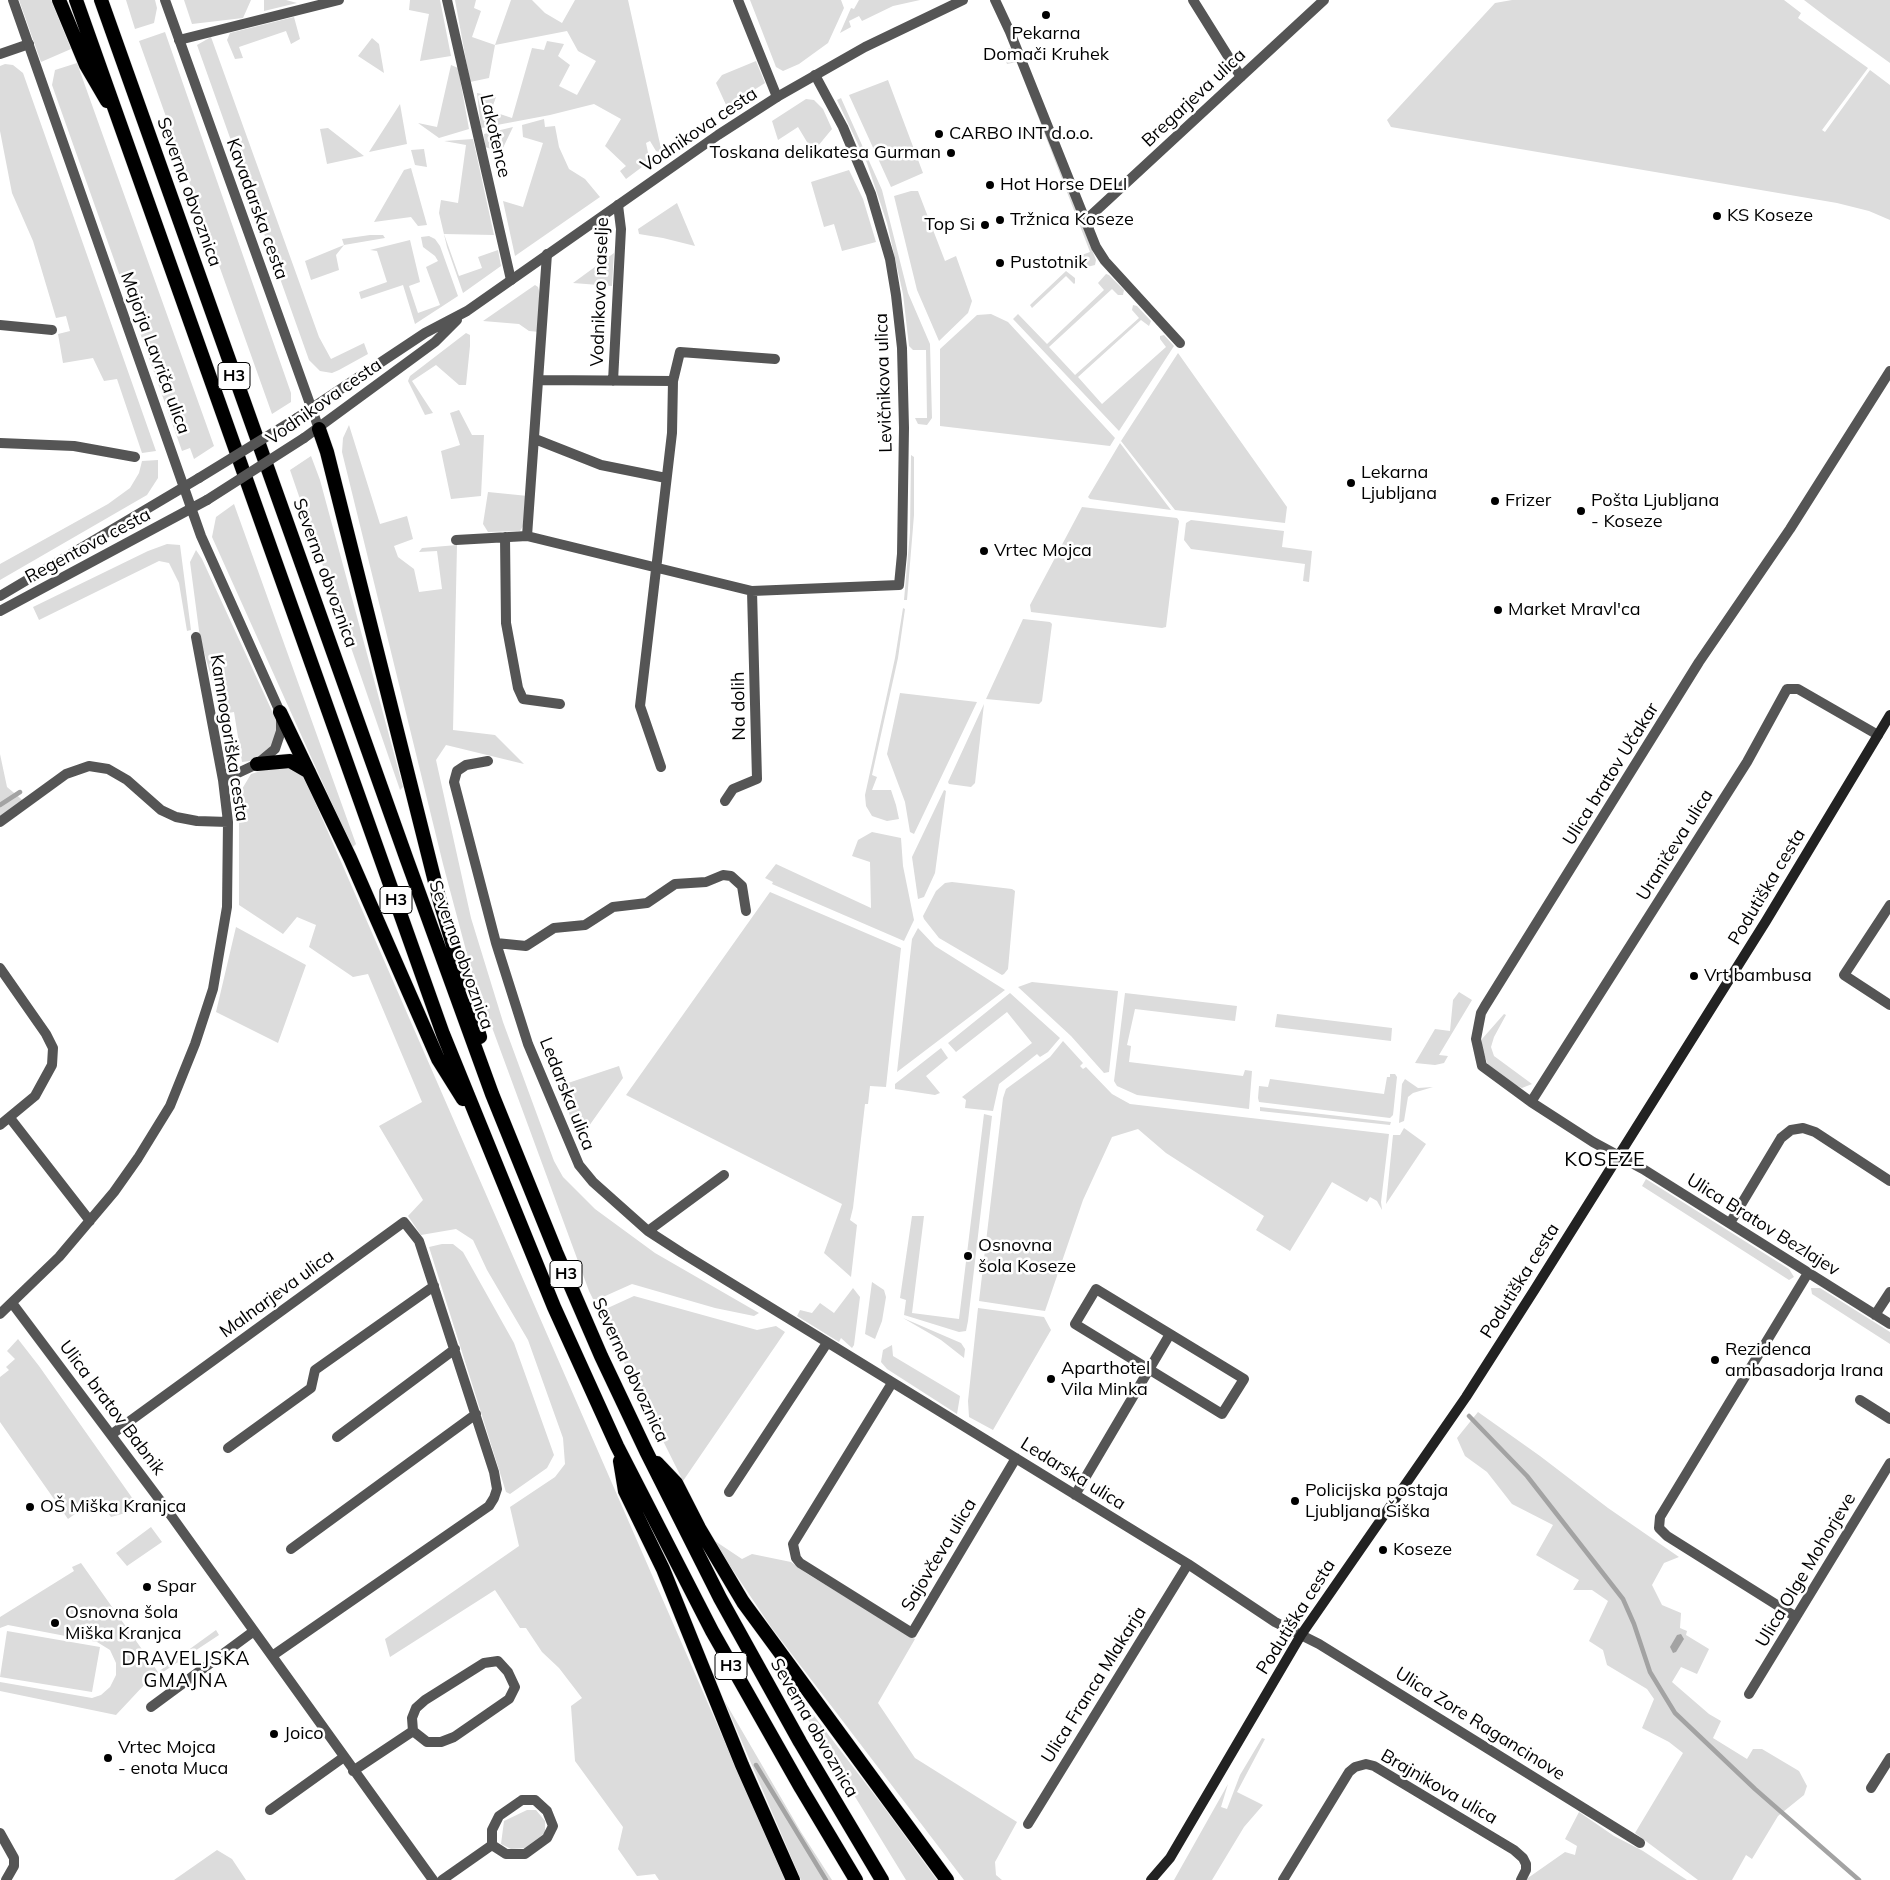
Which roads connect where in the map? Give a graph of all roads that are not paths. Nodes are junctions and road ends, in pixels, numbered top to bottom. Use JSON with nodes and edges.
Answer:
{"nodes":[{"id":1,"x":13,"y":0,"type":"edge"},
{"id":2,"x":59,"y":0,"type":"edge"},
{"id":3,"x":76,"y":0,"type":"edge"},
{"id":4,"x":101,"y":0,"type":"edge"},
{"id":5,"x":112,"y":0,"type":"edge"},
{"id":6,"x":165,"y":0,"type":"edge"},
{"id":7,"x":304,"y":0,"type":"edge"},
{"id":8,"x":339,"y":0,"type":"edge"},
{"id":9,"x":447,"y":0,"type":"edge"},
{"id":10,"x":738,"y":0,"type":"edge"},
{"id":11,"x":963,"y":0,"type":"edge"},
{"id":12,"x":995,"y":0,"type":"edge"},
{"id":13,"x":1193,"y":0,"type":"edge"},
{"id":14,"x":1324,"y":0,"type":"edge"},
{"id":15,"x":319,"y":5,"type":"junction"},
{"id":16,"x":179,"y":40,"type":"junction"},
{"id":17,"x":29,"y":44,"type":"junction"},
{"id":18,"x":0,"y":54,"type":"edge"},
{"id":19,"x":124,"y":64,"type":"junction"},
{"id":20,"x":814,"y":74,"type":"junction"},
{"id":21,"x":1241,"y":77,"type":"junction"},
{"id":22,"x":777,"y":98,"type":"junction"},
{"id":23,"x":117,"y":114,"type":"junction"},
{"id":24,"x":618,"y":205,"type":"junction"},
{"id":25,"x":1086,"y":220,"type":"junction"},
{"id":26,"x":547,"y":254,"type":"junction"},
{"id":27,"x":511,"y":280,"type":"junction"},
{"id":28,"x":467,"y":311,"type":"junction"},
{"id":29,"x":0,"y":325,"type":"edge"},
{"id":30,"x":52,"y":330,"type":"dead end"},
{"id":31,"x":1180,"y":343,"type":"dead end"},
{"id":32,"x":775,"y":359,"type":"dead end"},
{"id":33,"x":1890,"y":371,"type":"edge"},
{"id":34,"x":539,"y":380,"type":"junction"},
{"id":35,"x":613,"y":381,"type":"junction"},
{"id":36,"x":673,"y":381,"type":"junction"},
{"id":37,"x":312,"y":410,"type":"junction"},
{"id":38,"x":319,"y":429,"type":"junction"},
{"id":39,"x":535,"y":439,"type":"junction"},
{"id":40,"x":0,"y":443,"type":"edge"},
{"id":41,"x":136,"y":457,"type":"dead end"},
{"id":42,"x":666,"y":478,"type":"junction"},
{"id":43,"x":184,"y":486,"type":"junction"},
{"id":44,"x":192,"y":509,"type":"junction"},
{"id":45,"x":527,"y":536,"type":"junction"},
{"id":46,"x":505,"y":537,"type":"junction"},
{"id":47,"x":456,"y":540,"type":"dead end"},
{"id":48,"x":658,"y":569,"type":"junction"},
{"id":49,"x":752,"y":591,"type":"junction"},
{"id":50,"x":0,"y":596,"type":"edge"},
{"id":51,"x":0,"y":611,"type":"edge"},
{"id":52,"x":196,"y":637,"type":"dead end"},
{"id":53,"x":560,"y":704,"type":"dead end"},
{"id":54,"x":280,"y":712,"type":"junction"},
{"id":55,"x":1890,"y":715,"type":"edge"},
{"id":56,"x":1878,"y":735,"type":"junction"},
{"id":57,"x":488,"y":761,"type":"dead end"},
{"id":58,"x":257,"y":764,"type":"junction"},
{"id":59,"x":661,"y":767,"type":"dead end"},
{"id":60,"x":309,"y":772,"type":"junction"},
{"id":61,"x":224,"y":780,"type":"junction"},
{"id":62,"x":725,"y":801,"type":"dead end"},
{"id":63,"x":0,"y":822,"type":"edge"},
{"id":64,"x":228,"y":822,"type":"junction"},
{"id":65,"x":1890,"y":905,"type":"edge"},
{"id":66,"x":746,"y":911,"type":"dead end"},
{"id":67,"x":496,"y":943,"type":"junction"},
{"id":68,"x":0,"y":968,"type":"edge"},
{"id":69,"x":1890,"y":1005,"type":"edge"},
{"id":70,"x":492,"y":1094,"type":"junction"},
{"id":71,"x":1531,"y":1102,"type":"junction"},
{"id":72,"x":473,"y":1112,"type":"junction"},
{"id":73,"x":10,"y":1118,"type":"junction"},
{"id":74,"x":0,"y":1125,"type":"edge"},
{"id":75,"x":1618,"y":1155,"type":"junction"},
{"id":76,"x":724,"y":1174,"type":"dead end"},
{"id":77,"x":1890,"y":1181,"type":"edge"},
{"id":78,"x":90,"y":1221,"type":"junction"},
{"id":79,"x":1730,"y":1223,"type":"junction"},
{"id":80,"x":648,"y":1231,"type":"junction"},
{"id":81,"x":1808,"y":1274,"type":"junction"},
{"id":82,"x":434,"y":1286,"type":"junction"},
{"id":83,"x":1890,"y":1292,"type":"edge"},
{"id":84,"x":12,"y":1303,"type":"junction"},
{"id":85,"x":0,"y":1314,"type":"edge"},
{"id":86,"x":1875,"y":1315,"type":"junction"},
{"id":87,"x":1890,"y":1324,"type":"edge"},
{"id":88,"x":1170,"y":1334,"type":"junction"},
{"id":89,"x":827,"y":1343,"type":"junction"},
{"id":90,"x":455,"y":1349,"type":"junction"},
{"id":91,"x":1150,"y":1370,"type":"junction"},
{"id":92,"x":892,"y":1383,"type":"junction"},
{"id":93,"x":1860,"y":1400,"type":"dead end"},
{"id":94,"x":476,"y":1414,"type":"junction"},
{"id":95,"x":1890,"y":1419,"type":"edge"},
{"id":96,"x":112,"y":1434,"type":"junction"},
{"id":97,"x":338,"y":1437,"type":"dead end"},
{"id":98,"x":617,"y":1446,"type":"junction"},
{"id":99,"x":228,"y":1448,"type":"dead end"},
{"id":100,"x":646,"y":1451,"type":"junction"},
{"id":101,"x":1016,"y":1458,"type":"junction"},
{"id":102,"x":1890,"y":1463,"type":"edge"},
{"id":103,"x":729,"y":1492,"type":"dead end"},
{"id":104,"x":1075,"y":1494,"type":"junction"},
{"id":105,"x":291,"y":1549,"type":"dead end"},
{"id":106,"x":1188,"y":1564,"type":"junction"},
{"id":107,"x":1796,"y":1617,"type":"junction"},
{"id":108,"x":254,"y":1631,"type":"junction"},
{"id":109,"x":1301,"y":1635,"type":"junction"},
{"id":110,"x":272,"y":1656,"type":"junction"},
{"id":111,"x":1749,"y":1694,"type":"dead end"},
{"id":112,"x":151,"y":1707,"type":"dead end"},
{"id":113,"x":413,"y":1731,"type":"junction"},
{"id":114,"x":344,"y":1757,"type":"junction"},
{"id":115,"x":1890,"y":1758,"type":"edge"},
{"id":116,"x":353,"y":1771,"type":"junction"},
{"id":117,"x":1871,"y":1788,"type":"dead end"},
{"id":118,"x":270,"y":1810,"type":"dead end"},
{"id":119,"x":1028,"y":1824,"type":"dead end"},
{"id":120,"x":0,"y":1833,"type":"edge"},
{"id":121,"x":1640,"y":1843,"type":"dead end"},
{"id":122,"x":492,"y":1845,"type":"junction"},
{"id":123,"x":1170,"y":1858,"type":"junction"},
{"id":124,"x":6,"y":1880,"type":"edge"},
{"id":125,"x":434,"y":1880,"type":"edge"},
{"id":126,"x":442,"y":1880,"type":"edge"},
{"id":127,"x":794,"y":1880,"type":"edge"},
{"id":128,"x":856,"y":1880,"type":"edge"},
{"id":129,"x":882,"y":1880,"type":"edge"},
{"id":130,"x":947,"y":1880,"type":"edge"},
{"id":131,"x":1151,"y":1880,"type":"edge"},
{"id":132,"x":1162,"y":1880,"type":"edge"},
{"id":133,"x":1283,"y":1880,"type":"edge"},
{"id":134,"x":1521,"y":1880,"type":"edge"}],
"edges":[{"from":1,"to":17,"type":"street","name":"Majorja Lavriča ulica"},
{"from":2,"to":23,"type":"highway"},
{"from":3,"to":23,"type":"highway","number":"H3"},
{"from":4,"to":19,"type":"highway","name":"Severna obvoznica","number":"H3"},
{"from":5,"to":19,"type":"highway"},
{"from":6,"to":16,"type":"street","name":"Kavadarska cesta"},
{"from":7,"to":15,"type":"street"},
{"from":8,"to":15,"type":"street"},
{"from":9,"to":27,"type":"street","name":"Lakotence"},
{"from":10,"to":22,"type":"street"},
{"from":11,"to":20,"type":"street","name":"Vodnikova cesta"},
{"from":12,"to":25,"type":"street"},
{"from":13,"to":21,"type":"street"},
{"from":14,"to":21,"type":"street","name":"Bregarjeva ulica"},
{"from":15,"to":16,"type":"street"},
{"from":16,"to":37,"type":"street","name":"Kavadarska cesta"},
{"from":17,"to":18,"type":"street"},
{"from":17,"to":43,"type":"street","name":"Majorja Lavriča ulica"},
{"from":19,"to":70,"type":"highway","name":"Severna obvoznica","number":"H3"},
{"from":20,"to":22,"type":"street","name":"Vodnikova cesta"},
{"from":20,"to":49,"type":"street","name":"Levičnikova ulica"},
{"from":21,"to":25,"type":"street","name":"Bregarjeva ulica"},
{"from":22,"to":24,"type":"street","name":"Vodnikova cesta"},
{"from":23,"to":72,"type":"highway","number":"H3"},
{"from":24,"to":26,"type":"street","name":"Vodnikova cesta"},
{"from":24,"to":35,"type":"street","name":"Vodnikovo naselje"},
{"from":25,"to":31,"type":"street"},
{"from":26,"to":27,"type":"street","name":"Vodnikova cesta"},
{"from":26,"to":34,"type":"street"},
{"from":27,"to":28,"type":"street","name":"Vodnikova cesta"},
{"from":28,"to":37,"type":"street","name":"Vodnikova cesta"},
{"from":28,"to":38,"type":"street","name":"Vodnikova cesta"},
{"from":29,"to":30,"type":"street"},
{"from":32,"to":36,"type":"street"},
{"from":33,"to":71,"type":"street","name":"Ulica bratov Učakar"},
{"from":34,"to":35,"type":"street","name":"Vodnikovo naselje"},
{"from":34,"to":39,"type":"street"},
{"from":35,"to":36,"type":"street","name":"Vodnikovo naselje"},
{"from":36,"to":42,"type":"street"},
{"from":37,"to":38,"type":"street","name":"Kavadarska cesta"},
{"from":37,"to":43,"type":"street","name":"Vodnikova cesta","bridge":true},
{"from":38,"to":44,"type":"street","name":"Vodnikova cesta","bridge":true},
{"from":38,"to":70,"type":"highway"},
{"from":39,"to":42,"type":"street"},
{"from":39,"to":45,"type":"street"},
{"from":40,"to":41,"type":"street"},
{"from":42,"to":48,"type":"street"},
{"from":43,"to":44,"type":"street","name":"Majorja Lavriča ulica"},
{"from":43,"to":50,"type":"street","name":"Regentova cesta"},
{"from":44,"to":51,"type":"street","name":"Regentova cesta"},
{"from":44,"to":54,"type":"street","name":"Majorja Lavriča ulica"},
{"from":45,"to":46,"type":"street"},
{"from":45,"to":48,"type":"street"},
{"from":46,"to":47,"type":"street"},
{"from":46,"to":53,"type":"street"},
{"from":48,"to":49,"type":"street"},
{"from":48,"to":59,"type":"street"},
{"from":49,"to":62,"type":"street","name":"Na dolih"},
{"from":52,"to":61,"type":"street","name":"Kamnogoriška cesta"},
{"from":54,"to":58,"type":"street"},
{"from":54,"to":60,"type":"highway"},
{"from":55,"to":56,"type":"main road","name":"Podutiška cesta"},
{"from":56,"to":71,"type":"street","name":"Uraničeva ulica"},
{"from":56,"to":75,"type":"main road","name":"Podutiška cesta"},
{"from":57,"to":67,"type":"street","name":"Ledarska ulica"},
{"from":58,"to":60,"type":"highway"},
{"from":58,"to":61,"type":"street"},
{"from":60,"to":72,"type":"highway"},
{"from":61,"to":64,"type":"street","name":"Kamnogoriška cesta"},
{"from":63,"to":64,"type":"street"},
{"from":64,"to":78,"type":"street","name":"Kamnogoriška cesta"},
{"from":65,"to":69,"type":"street"},
{"from":66,"to":67,"type":"street"},
{"from":67,"to":80,"type":"street","name":"Ledarska ulica"},
{"from":68,"to":73,"type":"street"},
{"from":70,"to":100,"type":"highway","name":"Severna obvoznica","number":"H3"},
{"from":71,"to":75,"type":"street","name":"Ulica bratov Učakar"},
{"from":72,"to":98,"type":"highway","number":"H3"},
{"from":73,"to":74,"type":"street"},
{"from":73,"to":78,"type":"street"},
{"from":75,"to":79,"type":"street","name":"Ulica Bratov Bezlajev"},
{"from":75,"to":109,"type":"main road","name":"Podutiška cesta"},
{"from":76,"to":80,"type":"street"},
{"from":77,"to":79,"type":"street"},
{"from":78,"to":84,"type":"street","name":"Kamnogoriška cesta"},
{"from":79,"to":81,"type":"street","name":"Ulica Bratov Bezlajev"},
{"from":80,"to":89,"type":"street","name":"Ledarska ulica"},
{"from":81,"to":86,"type":"street","name":"Ulica Bratov Bezlajev"},
{"from":81,"to":107,"type":"street"},
{"from":82,"to":90,"type":"street","name":"Malnarjeva ulica"},
{"from":82,"to":96,"type":"street","name":"Malnarjeva ulica"},
{"from":82,"to":99,"type":"street"},
{"from":83,"to":86,"type":"street"},
{"from":84,"to":85,"type":"street","name":"Kamnogoriška cesta"},
{"from":84,"to":96,"type":"street","name":"Ulica bratov Babnik"},
{"from":86,"to":87,"type":"street","name":"Ulica Bratov Bezlajev"},
{"from":88,"to":91,"type":"street"},
{"from":88,"to":91,"type":"street"},
{"from":88,"to":91,"type":"street"},
{"from":89,"to":92,"type":"street","name":"Ledarska ulica"},
{"from":89,"to":103,"type":"street"},
{"from":90,"to":94,"type":"street","name":"Malnarjeva ulica"},
{"from":90,"to":97,"type":"street"},
{"from":91,"to":104,"type":"street"},
{"from":92,"to":101,"type":"street","name":"Ledarska ulica"},
{"from":92,"to":101,"type":"street","name":"Sajovčeva ulica"},
{"from":93,"to":95,"type":"street"},
{"from":94,"to":105,"type":"street"},
{"from":94,"to":110,"type":"street","name":"Malnarjeva ulica"},
{"from":96,"to":108,"type":"street","name":"Ulica bratov Babnik"},
{"from":98,"to":127,"type":"highway"},
{"from":98,"to":128,"type":"highway","number":"H3"},
{"from":100,"to":129,"type":"highway","name":"Severna obvoznica","number":"H3"},
{"from":100,"to":130,"type":"highway"},
{"from":101,"to":104,"type":"street","name":"Ledarska ulica"},
{"from":102,"to":107,"type":"street","name":"Ulica Olge Mohorjeve"},
{"from":104,"to":106,"type":"street","name":"Ledarska ulica"},
{"from":106,"to":109,"type":"street","name":"Ledarska ulica"},
{"from":106,"to":119,"type":"street","name":"Ulica Franca Mlakarja"},
{"from":107,"to":111,"type":"street","name":"Ulica Olge Mohorjeve"},
{"from":108,"to":110,"type":"street","name":"Ulica bratov Babnik"},
{"from":108,"to":112,"type":"street"},
{"from":109,"to":121,"type":"street","name":"Ulica Zore Ragancinove"},
{"from":109,"to":123,"type":"main road","name":"Podutiška cesta"},
{"from":110,"to":114,"type":"street","name":"Ulica bratov Babnik"},
{"from":113,"to":113,"type":"street"},
{"from":113,"to":116,"type":"street"},
{"from":114,"to":116,"type":"street","name":"Ulica bratov Babnik"},
{"from":114,"to":118,"type":"street"},
{"from":115,"to":117,"type":"street"},
{"from":116,"to":125,"type":"street","name":"Ulica bratov Babnik"},
{"from":120,"to":124,"type":"street"},
{"from":122,"to":122,"type":"street"},
{"from":122,"to":126,"type":"street"},
{"from":123,"to":131,"type":"main road","name":"Podutiška cesta"},
{"from":123,"to":132,"type":"main road","name":"Podutiška cesta"},
{"from":133,"to":134,"type":"street","name":"Brajnikova ulica"}]}
